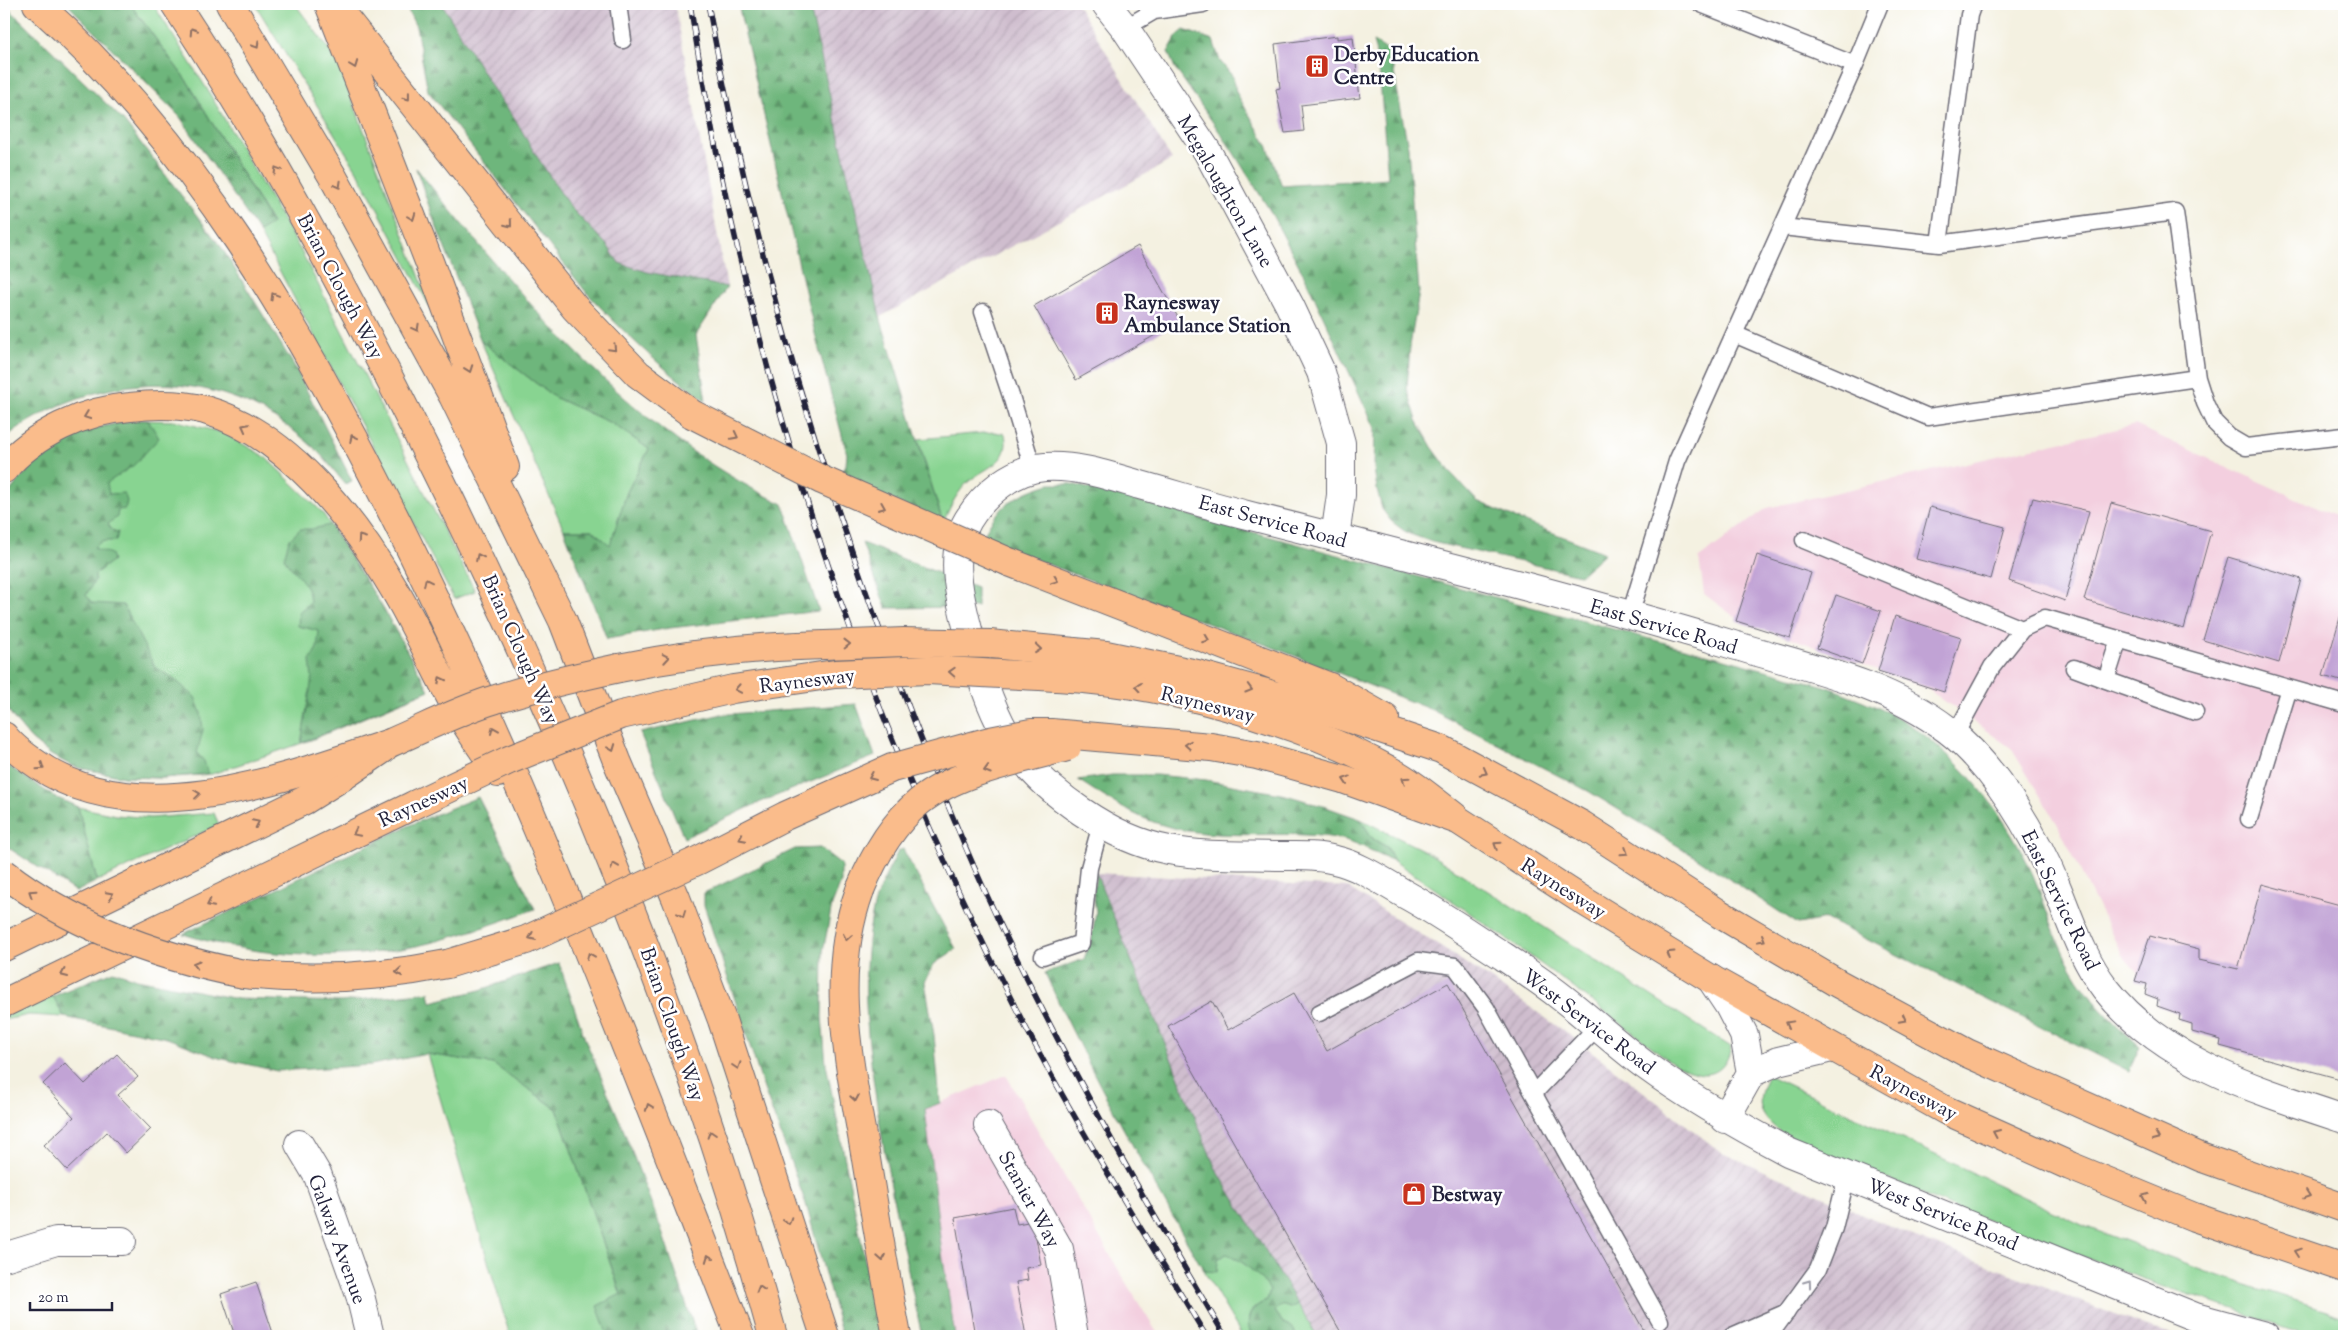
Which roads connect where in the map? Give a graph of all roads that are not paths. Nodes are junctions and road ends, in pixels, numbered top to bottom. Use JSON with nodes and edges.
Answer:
{"nodes":[{"id":1,"x":37,"y":4,"type":"edge"},
{"id":2,"x":175,"y":4,"type":"edge"},
{"id":3,"x":230,"y":4,"type":"edge"},
{"id":4,"x":329,"y":4,"type":"edge"},
{"id":5,"x":334,"y":4,"type":"edge"},
{"id":6,"x":618,"y":4,"type":"edge"},
{"id":7,"x":1106,"y":4,"type":"edge"},
{"id":8,"x":1203,"y":4,"type":"edge"},
{"id":9,"x":1701,"y":4,"type":"edge"},
{"id":10,"x":1880,"y":4,"type":"edge"},
{"id":11,"x":1973,"y":4,"type":"edge"},
{"id":12,"x":1125,"y":28,"type":"junction"},
{"id":13,"x":623,"y":40,"type":"dead end"},
{"id":14,"x":1855,"y":65,"type":"junction"},
{"id":15,"x":1782,"y":227,"type":"junction"},
{"id":16,"x":1939,"y":244,"type":"junction"},
{"id":17,"x":983,"y":312,"type":"dead end"},
{"id":18,"x":1734,"y":334,"type":"junction"},
{"id":19,"x":2197,"y":378,"type":"junction"},
{"id":20,"x":2344,"y":436,"type":"edge"},
{"id":21,"x":4,"y":469,"type":"edge"},
{"id":22,"x":1033,"y":469,"type":"junction"},
{"id":23,"x":1335,"y":537,"type":"junction"},
{"id":24,"x":1804,"y":540,"type":"dead end"},
{"id":25,"x":1630,"y":615,"type":"junction"},
{"id":26,"x":563,"y":621,"type":"junction"},
{"id":27,"x":2022,"y":629,"type":"junction"},
{"id":28,"x":2119,"y":639,"type":"junction"},
{"id":29,"x":989,"y":661,"type":"junction"},
{"id":30,"x":2074,"y":668,"type":"dead end"},
{"id":31,"x":2106,"y":680,"type":"junction"},
{"id":32,"x":2289,"y":688,"type":"junction"},
{"id":33,"x":2344,"y":704,"type":"edge"},
{"id":34,"x":2195,"y":712,"type":"dead end"},
{"id":35,"x":1955,"y":735,"type":"junction"},
{"id":36,"x":4,"y":736,"type":"edge"},
{"id":37,"x":1059,"y":740,"type":"junction"},
{"id":38,"x":390,"y":743,"type":"junction"},
{"id":39,"x":1440,"y":749,"type":"junction"},
{"id":40,"x":2249,"y":819,"type":"dead end"},
{"id":41,"x":1458,"y":820,"type":"junction"},
{"id":42,"x":1101,"y":824,"type":"junction"},
{"id":43,"x":541,"y":840,"type":"junction"},
{"id":44,"x":4,"y":873,"type":"edge"},
{"id":45,"x":4,"y":947,"type":"edge"},
{"id":46,"x":1042,"y":956,"type":"dead end"},
{"id":47,"x":1711,"y":979,"type":"junction"},
{"id":48,"x":4,"y":1003,"type":"edge"},
{"id":49,"x":1319,"y":1013,"type":"dead end"},
{"id":50,"x":1598,"y":1026,"type":"junction"},
{"id":51,"x":1832,"y":1048,"type":"junction"},
{"id":52,"x":1751,"y":1073,"type":"junction"},
{"id":53,"x":1534,"y":1094,"type":"junction"},
{"id":54,"x":1724,"y":1119,"type":"junction"},
{"id":55,"x":2344,"y":1119,"type":"edge"},
{"id":56,"x":988,"y":1125,"type":"dead end"},
{"id":57,"x":300,"y":1144,"type":"dead end"},
{"id":58,"x":1848,"y":1175,"type":"junction"},
{"id":59,"x":2344,"y":1208,"type":"edge"},
{"id":60,"x":122,"y":1241,"type":"dead end"},
{"id":61,"x":4,"y":1257,"type":"edge"},
{"id":62,"x":2344,"y":1268,"type":"edge"},
{"id":63,"x":1787,"y":1312,"type":"junction"},
{"id":64,"x":1660,"y":1320,"type":"dead end"},
{"id":65,"x":370,"y":1336,"type":"edge"},
{"id":66,"x":740,"y":1336,"type":"edge"},
{"id":67,"x":773,"y":1336,"type":"edge"},
{"id":68,"x":825,"y":1336,"type":"edge"},
{"id":69,"x":897,"y":1336,"type":"edge"},
{"id":70,"x":1074,"y":1336,"type":"edge"},
{"id":71,"x":1732,"y":1336,"type":"edge"},
{"id":72,"x":1769,"y":1336,"type":"edge"},
{"id":73,"x":2265,"y":1336,"type":"edge"}],
"edges":[{"from":43,"to":1,"type":"main road","one_way":true},
{"from":67,"to":2,"type":"main road","name":"Brian Clough Way","one_way":true},
{"from":3,"to":26,"type":"main road","one_way":true},
{"from":4,"to":26,"type":"main road","one_way":true},
{"from":5,"to":39,"type":"main road","one_way":true,"bridge":true},
{"from":6,"to":13,"type":"lane"},
{"from":7,"to":12,"type":"street","name":"Megaloughton Lane"},
{"from":8,"to":12,"type":"lane"},
{"from":9,"to":14,"type":"lane"},
{"from":10,"to":14,"type":"lane"},
{"from":11,"to":16,"type":"lane"},
{"from":12,"to":23,"type":"street","name":"Megaloughton Lane"},
{"from":14,"to":15,"type":"lane"},
{"from":15,"to":16,"type":"lane"},
{"from":15,"to":18,"type":"lane"},
{"from":16,"to":19,"type":"lane"},
{"from":17,"to":22,"type":"lane"},
{"from":18,"to":19,"type":"lane"},
{"from":18,"to":25,"type":"lane"},
{"from":19,"to":20,"type":"lane"},
{"from":43,"to":21,"type":"main road","one_way":true},
{"from":22,"to":23,"type":"street","name":"East Service Road"},
{"from":22,"to":29,"type":"street","name":"East Service Road"},
{"from":23,"to":25,"type":"street","name":"East Service Road"},
{"from":24,"to":27,"type":"lane"},
{"from":25,"to":35,"type":"street","name":"East Service Road"},
{"from":26,"to":68,"type":"main road","one_way":true},
{"from":27,"to":28,"type":"lane"},
{"from":27,"to":35,"type":"lane"},
{"from":28,"to":31,"type":"lane"},
{"from":28,"to":32,"type":"lane"},
{"from":38,"to":29,"type":"main road","name":"Raynesway","one_way":true,"bridge":true},
{"from":29,"to":39,"type":"main road","name":"Raynesway","one_way":true},
{"from":41,"to":29,"type":"main road","name":"Raynesway","one_way":true},
{"from":29,"to":42,"type":"street","name":"West Service Road"},
{"from":29,"to":48,"type":"main road","name":"Raynesway","one_way":true,"bridge":true},
{"from":30,"to":31,"type":"lane"},
{"from":31,"to":34,"type":"lane"},
{"from":32,"to":33,"type":"lane"},
{"from":32,"to":40,"type":"lane"},
{"from":35,"to":55,"type":"street","name":"East Service Road"},
{"from":36,"to":38,"type":"main road","one_way":true},
{"from":41,"to":37,"type":"main road","one_way":true},
{"from":37,"to":44,"type":"main road","one_way":true,"bridge":true},
{"from":37,"to":69,"type":"main road","one_way":true,"bridge":true},
{"from":45,"to":38,"type":"main road","name":"Raynesway","one_way":true},
{"from":39,"to":59,"type":"main road","name":"Raynesway","one_way":true},
{"from":47,"to":41,"type":"main road","name":"Raynesway","one_way":true},
{"from":42,"to":46,"type":"lane"},
{"from":42,"to":50,"type":"street","name":"West Service Road"},
{"from":66,"to":43,"type":"main road","one_way":true},
{"from":51,"to":47,"type":"main road","name":"Raynesway","one_way":true},
{"from":47,"to":52,"type":"street"},
{"from":49,"to":53,"type":"lane"},
{"from":50,"to":53,"type":"lane"},
{"from":50,"to":54,"type":"street","name":"West Service Road"},
{"from":51,"to":52,"type":"street"},
{"from":62,"to":51,"type":"main road","name":"Raynesway","one_way":true},
{"from":52,"to":54,"type":"street"},
{"from":53,"to":64,"type":"lane"},
{"from":54,"to":58,"type":"street","name":"West Service Road"},
{"from":56,"to":70,"type":"street","name":"Stanier Way"},
{"from":57,"to":65,"type":"street","name":"Galway Avenue"},
{"from":63,"to":58,"type":"lane","one_way":true},
{"from":58,"to":73,"type":"street","name":"West Service Road"},
{"from":60,"to":61,"type":"street"},
{"from":63,"to":71,"type":"lane"},
{"from":63,"to":72,"type":"lane"}]}
